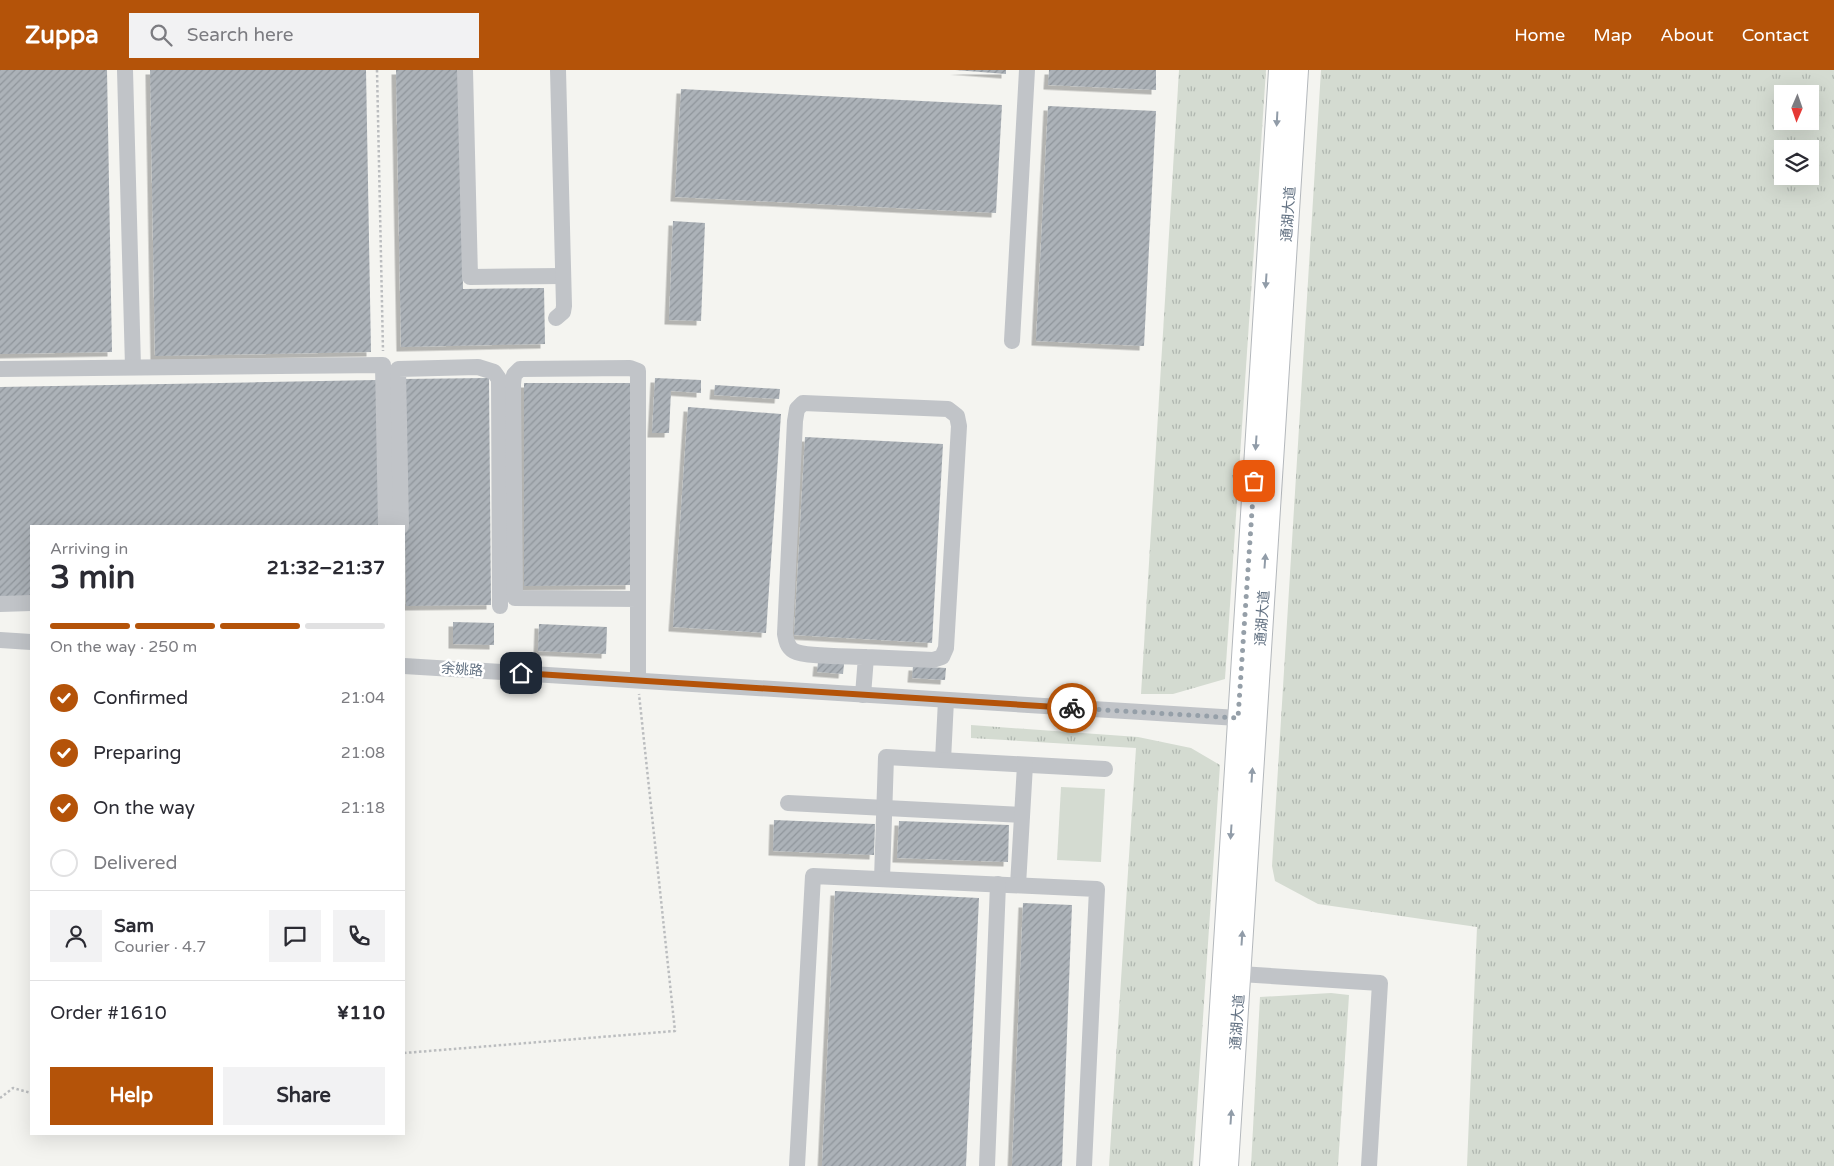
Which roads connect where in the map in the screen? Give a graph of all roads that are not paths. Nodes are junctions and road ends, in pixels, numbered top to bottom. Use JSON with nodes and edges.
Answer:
{"nodes":[{"id":1,"x":125,"y":70,"type":"edge"},
{"id":2,"x":465,"y":70,"type":"edge"},
{"id":3,"x":558,"y":70,"type":"edge"},
{"id":4,"x":1027,"y":70,"type":"edge"},
{"id":5,"x":1279,"y":70,"type":"edge"},
{"id":6,"x":1298,"y":70,"type":"edge"},
{"id":7,"x":563,"y":276,"type":"junction"},
{"id":8,"x":556,"y":318,"type":"dead end"},
{"id":9,"x":1012,"y":341,"type":"dead end"},
{"id":10,"x":133,"y":367,"type":"junction"},
{"id":11,"x":0,"y":369,"type":"edge"},
{"id":12,"x":386,"y":525,"type":"edge"},
{"id":13,"x":401,"y":525,"type":"edge"},
{"id":14,"x":638,"y":599,"type":"junction"},
{"id":15,"x":30,"y":603,"type":"edge"},
{"id":16,"x":0,"y":604,"type":"edge"},
{"id":17,"x":500,"y":606,"type":"dead end"},
{"id":18,"x":0,"y":640,"type":"edge"},
{"id":19,"x":30,"y":642,"type":"edge"},
{"id":20,"x":866,"y":657,"type":"junction"},
{"id":21,"x":405,"y":666,"type":"edge"},
{"id":22,"x":638,"y":680,"type":"junction"},
{"id":23,"x":863,"y":694,"type":"junction"},
{"id":24,"x":946,"y":700,"type":"junction"},
{"id":25,"x":1238,"y":718,"type":"junction"},
{"id":26,"x":943,"y":760,"type":"junction"},
{"id":27,"x":1025,"y":765,"type":"junction"},
{"id":28,"x":1105,"y":769,"type":"dead end"},
{"id":29,"x":788,"y":803,"type":"dead end"},
{"id":30,"x":884,"y":808,"type":"junction"},
{"id":31,"x":1022,"y":815,"type":"junction"},
{"id":32,"x":882,"y":879,"type":"junction"},
{"id":33,"x":998,"y":884,"type":"junction"},
{"id":34,"x":1018,"y":885,"type":"junction"},
{"id":35,"x":1240,"y":974,"type":"junction"},
{"id":36,"x":798,"y":1166,"type":"edge"},
{"id":37,"x":987,"y":1166,"type":"edge"},
{"id":38,"x":1084,"y":1166,"type":"edge"},
{"id":39,"x":1210,"y":1166,"type":"edge"},
{"id":40,"x":1228,"y":1166,"type":"edge"},
{"id":41,"x":1369,"y":1166,"type":"edge"}],
"edges":[{"from":1,"to":10,"type":"street"},
{"from":2,"to":7,"type":"street"},
{"from":3,"to":7,"type":"street"},
{"from":4,"to":9,"type":"street"},
{"from":5,"to":25,"type":"main road","name":"通湖大道","one_way":true},
{"from":35,"to":6,"type":"main road","name":"通湖大道","one_way":true},
{"from":7,"to":8,"type":"street"},
{"from":10,"to":11,"type":"street"},
{"from":10,"to":12,"type":"street"},
{"from":13,"to":17,"type":"street"},
{"from":14,"to":14,"type":"street"},
{"from":14,"to":22,"type":"street"},
{"from":15,"to":16,"type":"street"},
{"from":18,"to":19,"type":"street"},
{"from":20,"to":20,"type":"street"},
{"from":20,"to":23,"type":"street"},
{"from":21,"to":22,"type":"street","name":"余姚路"},
{"from":22,"to":23,"type":"street","name":"余姚路"},
{"from":23,"to":24,"type":"street","name":"余姚路"},
{"from":24,"to":25,"type":"street","name":"余姚路"},
{"from":24,"to":26,"type":"street"},
{"from":25,"to":39,"type":"main road","name":"通湖大道","one_way":true},
{"from":26,"to":27,"type":"street"},
{"from":26,"to":30,"type":"street"},
{"from":27,"to":28,"type":"street"},
{"from":27,"to":31,"type":"street"},
{"from":29,"to":30,"type":"street"},
{"from":30,"to":31,"type":"street"},
{"from":30,"to":32,"type":"street"},
{"from":31,"to":34,"type":"street"},
{"from":32,"to":33,"type":"street"},
{"from":32,"to":36,"type":"street"},
{"from":33,"to":34,"type":"street"},
{"from":33,"to":37,"type":"street"},
{"from":34,"to":38,"type":"street"},
{"from":40,"to":35,"type":"main road","name":"通湖大道","one_way":true},
{"from":35,"to":41,"type":"street"}]}
